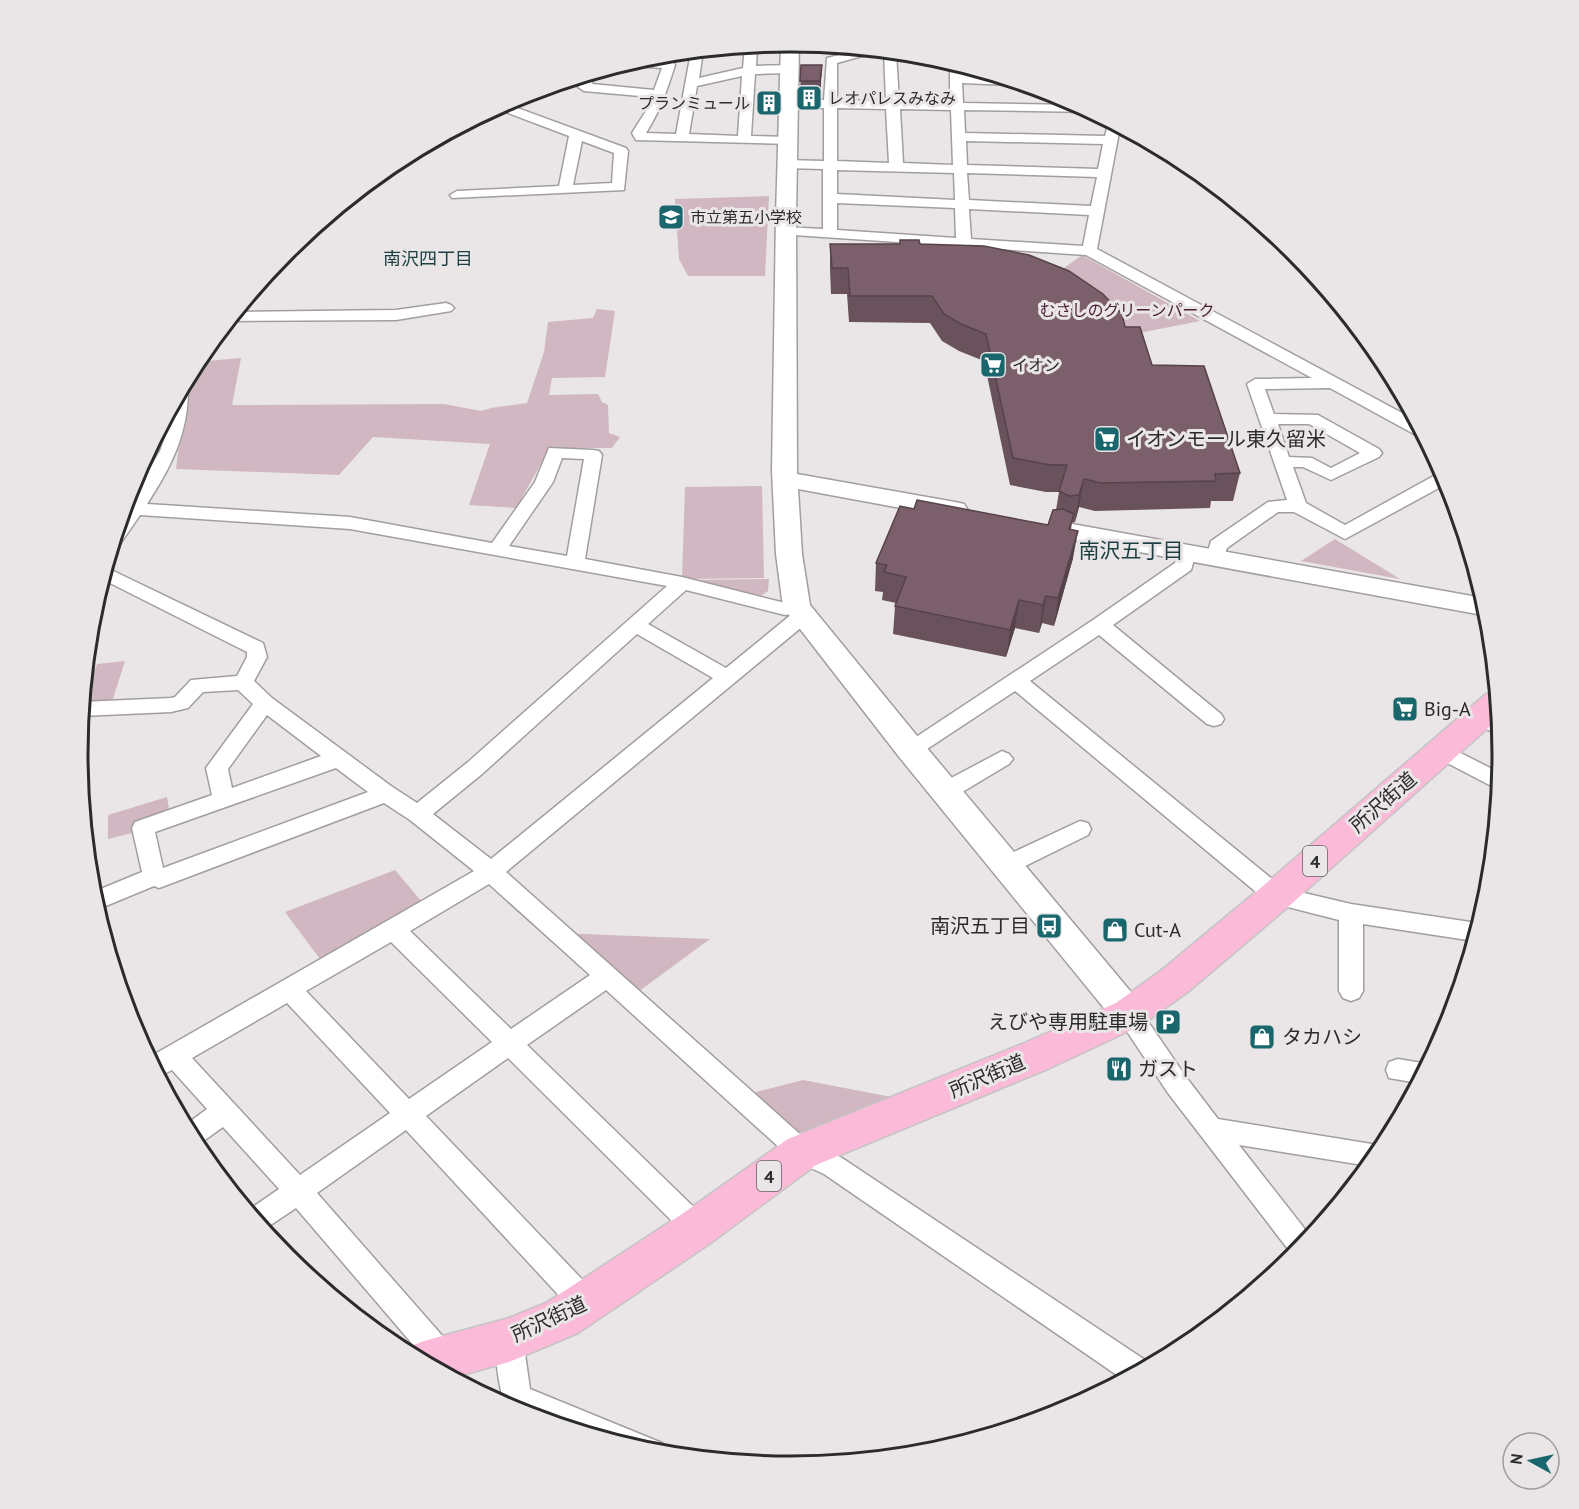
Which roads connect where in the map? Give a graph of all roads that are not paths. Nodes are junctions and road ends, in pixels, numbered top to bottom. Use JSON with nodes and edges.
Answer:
{"nodes":[{"id":1,"x":790,"y":52,"type":"edge"},
{"id":2,"x":751,"y":54,"type":"edge"},
{"id":3,"x":850,"y":56,"type":"edge"},
{"id":4,"x":696,"y":59,"type":"edge"},
{"id":5,"x":890,"y":60,"type":"edge"},
{"id":6,"x":662,"y":65,"type":"edge"},
{"id":7,"x":789,"y":69,"type":"junction"},
{"id":8,"x":750,"y":70,"type":"junction"},
{"id":9,"x":955,"y":72,"type":"edge"},
{"id":10,"x":955,"y":80,"type":"junction"},
{"id":11,"x":985,"y":81,"type":"edge"},
{"id":12,"x":586,"y":83,"type":"edge"},
{"id":13,"x":692,"y":84,"type":"junction"},
{"id":14,"x":660,"y":94,"type":"junction"},
{"id":15,"x":788,"y":103,"type":"junction"},
{"id":16,"x":830,"y":104,"type":"junction"},
{"id":17,"x":893,"y":105,"type":"junction"},
{"id":18,"x":957,"y":106,"type":"junction"},
{"id":19,"x":1063,"y":108,"type":"edge"},
{"id":20,"x":511,"y":110,"type":"edge"},
{"id":21,"x":1113,"y":132,"type":"edge"},
{"id":22,"x":576,"y":135,"type":"junction"},
{"id":23,"x":682,"y":137,"type":"junction"},
{"id":24,"x":959,"y":137,"type":"junction"},
{"id":25,"x":744,"y":140,"type":"junction"},
{"id":26,"x":1111,"y":140,"type":"junction"},
{"id":27,"x":787,"y":153,"type":"junction"},
{"id":28,"x":830,"y":165,"type":"junction"},
{"id":29,"x":896,"y":166,"type":"junction"},
{"id":30,"x":960,"y":168,"type":"junction"},
{"id":31,"x":1104,"y":173,"type":"junction"},
{"id":32,"x":565,"y":190,"type":"junction"},
{"id":33,"x":457,"y":195,"type":"dead end"},
{"id":34,"x":830,"y":198,"type":"junction"},
{"id":35,"x":962,"y":204,"type":"junction"},
{"id":36,"x":1097,"y":211,"type":"junction"},
{"id":37,"x":784,"y":231,"type":"junction"},
{"id":38,"x":831,"y":234,"type":"junction"},
{"id":39,"x":964,"y":243,"type":"junction"},
{"id":40,"x":1089,"y":251,"type":"junction"},
{"id":41,"x":446,"y":308,"type":"dead end"},
{"id":42,"x":241,"y":317,"type":"edge"},
{"id":43,"x":1331,"y":383,"type":"junction"},
{"id":44,"x":178,"y":411,"type":"edge"},
{"id":45,"x":1267,"y":419,"type":"junction"},
{"id":46,"x":1407,"y":422,"type":"edge"},
{"id":47,"x":175,"y":434,"type":"junction"},
{"id":48,"x":165,"y":435,"type":"edge"},
{"id":49,"x":1283,"y":462,"type":"junction"},
{"id":50,"x":785,"y":478,"type":"junction"},
{"id":51,"x":144,"y":480,"type":"edge"},
{"id":52,"x":153,"y":480,"type":"junction"},
{"id":53,"x":1436,"y":482,"type":"edge"},
{"id":54,"x":136,"y":499,"type":"edge"},
{"id":55,"x":1298,"y":506,"type":"junction"},
{"id":56,"x":133,"y":507,"type":"edge"},
{"id":57,"x":981,"y":515,"type":"edge"},
{"id":58,"x":1072,"y":532,"type":"edge"},
{"id":59,"x":498,"y":548,"type":"junction"},
{"id":60,"x":1187,"y":553,"type":"junction"},
{"id":61,"x":1215,"y":558,"type":"junction"},
{"id":62,"x":576,"y":563,"type":"junction"},
{"id":63,"x":110,"y":576,"type":"edge"},
{"id":64,"x":682,"y":583,"type":"junction"},
{"id":65,"x":1475,"y":606,"type":"edge"},
{"id":66,"x":800,"y":612,"type":"junction"},
{"id":67,"x":635,"y":625,"type":"junction"},
{"id":68,"x":1100,"y":625,"type":"junction"},
{"id":69,"x":728,"y":678,"type":"junction"},
{"id":70,"x":1017,"y":681,"type":"junction"},
{"id":71,"x":243,"y":683,"type":"junction"},
{"id":72,"x":265,"y":703,"type":"junction"},
{"id":73,"x":89,"y":709,"type":"edge"},
{"id":74,"x":1490,"y":717,"type":"edge"},
{"id":75,"x":1214,"y":719,"type":"dead end"},
{"id":76,"x":911,"y":750,"type":"junction"},
{"id":77,"x":1441,"y":751,"type":"junction"},
{"id":78,"x":340,"y":758,"type":"junction"},
{"id":79,"x":1002,"y":759,"type":"dead end"},
{"id":80,"x":1491,"y":778,"type":"edge"},
{"id":81,"x":946,"y":791,"type":"junction"},
{"id":82,"x":386,"y":794,"type":"junction"},
{"id":83,"x":223,"y":799,"type":"junction"},
{"id":84,"x":417,"y":814,"type":"junction"},
{"id":85,"x":1080,"y":829,"type":"dead end"},
{"id":86,"x":1007,"y":865,"type":"junction"},
{"id":87,"x":491,"y":872,"type":"junction"},
{"id":88,"x":154,"y":877,"type":"junction"},
{"id":89,"x":1276,"y":896,"type":"junction"},
{"id":90,"x":103,"y":898,"type":"edge"},
{"id":91,"x":1351,"y":913,"type":"junction"},
{"id":92,"x":393,"y":929,"type":"junction"},
{"id":93,"x":1469,"y":931,"type":"edge"},
{"id":94,"x":607,"y":976,"type":"junction"},
{"id":95,"x":289,"y":989,"type":"junction"},
{"id":96,"x":1351,"y":991,"type":"dead end"},
{"id":97,"x":1129,"y":1014,"type":"junction"},
{"id":98,"x":508,"y":1044,"type":"junction"},
{"id":99,"x":164,"y":1062,"type":"edge"},
{"id":100,"x":1398,"y":1070,"type":"dead end"},
{"id":101,"x":1415,"y":1073,"type":"edge"},
{"id":102,"x":225,"y":1111,"type":"junction"},
{"id":103,"x":409,"y":1114,"type":"junction"},
{"id":104,"x":1211,"y":1129,"type":"junction"},
{"id":105,"x":198,"y":1131,"type":"edge"},
{"id":106,"x":802,"y":1152,"type":"junction"},
{"id":107,"x":1367,"y":1154,"type":"edge"},
{"id":108,"x":298,"y":1191,"type":"junction"},
{"id":109,"x":262,"y":1216,"type":"edge"},
{"id":110,"x":697,"y":1228,"type":"junction"},
{"id":111,"x":1296,"y":1240,"type":"edge"},
{"id":112,"x":586,"y":1304,"type":"junction"},
{"id":113,"x":509,"y":1340,"type":"junction"},
{"id":114,"x":432,"y":1358,"type":"edge"},
{"id":115,"x":436,"y":1361,"type":"edge"},
{"id":116,"x":1131,"y":1367,"type":"edge"},
{"id":117,"x":513,"y":1399,"type":"edge"}],
"edges":[{"from":1,"to":7,"type":"street"},
{"from":2,"to":8,"type":"street"},
{"from":3,"to":16,"type":"street"},
{"from":4,"to":13,"type":"street"},
{"from":5,"to":17,"type":"street"},
{"from":6,"to":14,"type":"street"},
{"from":7,"to":8,"type":"street"},
{"from":7,"to":15,"type":"street"},
{"from":8,"to":13,"type":"street"},
{"from":8,"to":25,"type":"street"},
{"from":9,"to":10,"type":"street"},
{"from":10,"to":11,"type":"street"},
{"from":10,"to":18,"type":"street"},
{"from":12,"to":14,"type":"street"},
{"from":13,"to":23,"type":"street"},
{"from":14,"to":23,"type":"street"},
{"from":15,"to":16,"type":"street"},
{"from":15,"to":27,"type":"street"},
{"from":16,"to":17,"type":"street"},
{"from":16,"to":28,"type":"street"},
{"from":17,"to":18,"type":"street"},
{"from":17,"to":29,"type":"street"},
{"from":18,"to":19,"type":"street"},
{"from":18,"to":24,"type":"street"},
{"from":20,"to":22,"type":"street"},
{"from":21,"to":26,"type":"street"},
{"from":22,"to":32,"type":"street"},
{"from":22,"to":32,"type":"street"},
{"from":23,"to":25,"type":"street"},
{"from":24,"to":26,"type":"street"},
{"from":24,"to":30,"type":"street"},
{"from":25,"to":27,"type":"street"},
{"from":26,"to":31,"type":"street"},
{"from":27,"to":28,"type":"street"},
{"from":27,"to":37,"type":"street"},
{"from":28,"to":29,"type":"street"},
{"from":28,"to":34,"type":"street"},
{"from":29,"to":30,"type":"street"},
{"from":30,"to":31,"type":"street"},
{"from":30,"to":35,"type":"street"},
{"from":31,"to":36,"type":"street"},
{"from":32,"to":33,"type":"street"},
{"from":34,"to":35,"type":"street"},
{"from":34,"to":38,"type":"street"},
{"from":35,"to":36,"type":"street"},
{"from":35,"to":39,"type":"street"},
{"from":36,"to":40,"type":"street"},
{"from":37,"to":38,"type":"street"},
{"from":37,"to":50,"type":"street"},
{"from":38,"to":39,"type":"street"},
{"from":39,"to":40,"type":"street"},
{"from":40,"to":43,"type":"street"},
{"from":41,"to":42,"type":"street"},
{"from":43,"to":45,"type":"street"},
{"from":43,"to":46,"type":"street"},
{"from":44,"to":47,"type":"street"},
{"from":45,"to":49,"type":"street"},
{"from":45,"to":49,"type":"street"},
{"from":47,"to":48,"type":"street"},
{"from":47,"to":52,"type":"street"},
{"from":49,"to":55,"type":"street"},
{"from":50,"to":57,"type":"street"},
{"from":50,"to":66,"type":"street"},
{"from":51,"to":52,"type":"street"},
{"from":52,"to":54,"type":"street"},
{"from":53,"to":55,"type":"street"},
{"from":55,"to":61,"type":"street"},
{"from":56,"to":59,"type":"street"},
{"from":58,"to":60,"type":"street"},
{"from":59,"to":62,"type":"street"},
{"from":59,"to":62,"type":"street"},
{"from":60,"to":61,"type":"street"},
{"from":60,"to":68,"type":"street"},
{"from":61,"to":65,"type":"street"},
{"from":62,"to":64,"type":"street"},
{"from":63,"to":71,"type":"street"},
{"from":64,"to":66,"type":"street"},
{"from":64,"to":67,"type":"street"},
{"from":66,"to":69,"type":"street"},
{"from":66,"to":76,"type":"street"},
{"from":67,"to":69,"type":"street"},
{"from":67,"to":84,"type":"street"},
{"from":68,"to":70,"type":"street"},
{"from":68,"to":75,"type":"street"},
{"from":69,"to":87,"type":"street"},
{"from":70,"to":76,"type":"street"},
{"from":70,"to":89,"type":"street"},
{"from":71,"to":72,"type":"street"},
{"from":71,"to":73,"type":"street"},
{"from":72,"to":78,"type":"street"},
{"from":72,"to":83,"type":"street"},
{"from":74,"to":77,"type":"main road","name":"所沢街道","number":"4"},
{"from":76,"to":81,"type":"street"},
{"from":77,"to":80,"type":"street"},
{"from":77,"to":89,"type":"main road","name":"所沢街道","number":"4"},
{"from":78,"to":82,"type":"street"},
{"from":78,"to":83,"type":"street"},
{"from":79,"to":81,"type":"street"},
{"from":81,"to":86,"type":"street"},
{"from":82,"to":84,"type":"street"},
{"from":82,"to":88,"type":"street"},
{"from":83,"to":88,"type":"street"},
{"from":84,"to":87,"type":"street"},
{"from":85,"to":86,"type":"street"},
{"from":86,"to":97,"type":"street"},
{"from":87,"to":92,"type":"street"},
{"from":87,"to":94,"type":"street"},
{"from":88,"to":90,"type":"street"},
{"from":89,"to":91,"type":"street"},
{"from":89,"to":97,"type":"main road","name":"所沢街道","number":"4"},
{"from":91,"to":93,"type":"street"},
{"from":91,"to":96,"type":"street"},
{"from":92,"to":95,"type":"street"},
{"from":92,"to":98,"type":"street"},
{"from":94,"to":98,"type":"street"},
{"from":94,"to":106,"type":"street"},
{"from":95,"to":99,"type":"street"},
{"from":95,"to":103,"type":"street"},
{"from":97,"to":104,"type":"street"},
{"from":97,"to":106,"type":"main road","name":"所沢街道","number":"4"},
{"from":98,"to":103,"type":"street"},
{"from":98,"to":110,"type":"street"},
{"from":99,"to":102,"type":"street"},
{"from":100,"to":101,"type":"street"},
{"from":102,"to":105,"type":"street"},
{"from":102,"to":108,"type":"street"},
{"from":103,"to":108,"type":"street"},
{"from":103,"to":112,"type":"street"},
{"from":104,"to":107,"type":"street"},
{"from":104,"to":111,"type":"street"},
{"from":106,"to":110,"type":"main road","name":"所沢街道","number":"4"},
{"from":106,"to":116,"type":"street"},
{"from":108,"to":109,"type":"street"},
{"from":108,"to":114,"type":"street"},
{"from":110,"to":112,"type":"main road","name":"所沢街道","number":"4"},
{"from":112,"to":113,"type":"main road","name":"所沢街道","number":"4"},
{"from":113,"to":115,"type":"main road","name":"所沢街道","number":"4"},
{"from":113,"to":117,"type":"street"}]}
